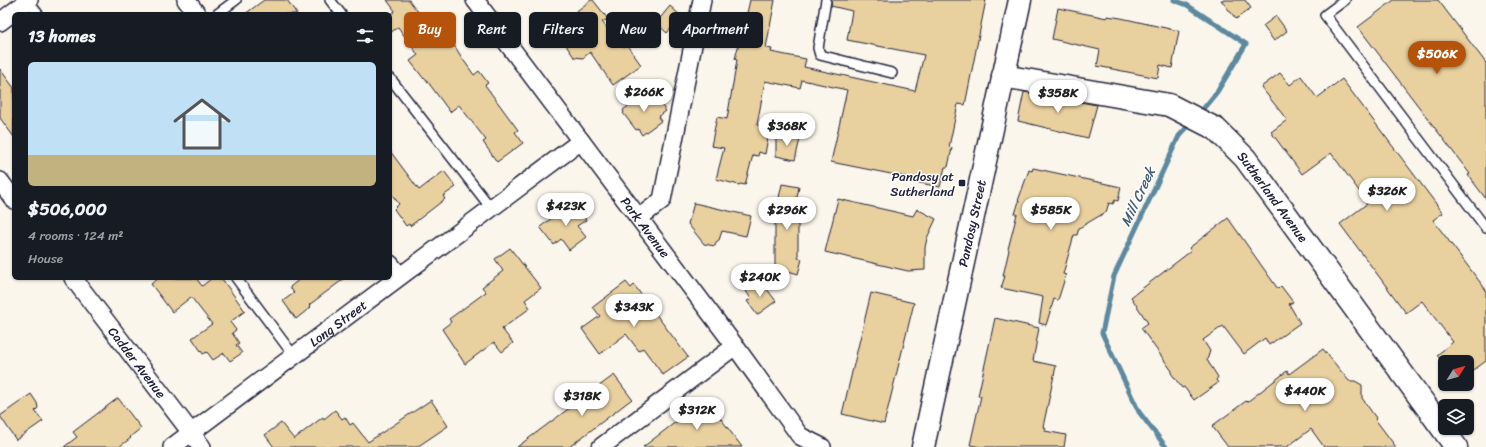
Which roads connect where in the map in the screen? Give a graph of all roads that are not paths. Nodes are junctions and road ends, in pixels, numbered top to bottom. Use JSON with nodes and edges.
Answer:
{"nodes":[{"id":1,"x":186,"y":0,"type":"edge"},
{"id":2,"x":236,"y":0,"type":"edge"},
{"id":3,"x":330,"y":0,"type":"edge"},
{"id":4,"x":475,"y":0,"type":"edge"},
{"id":5,"x":702,"y":0,"type":"edge"},
{"id":6,"x":826,"y":0,"type":"edge"},
{"id":7,"x":1020,"y":0,"type":"edge"},
{"id":8,"x":1345,"y":0,"type":"edge"},
{"id":9,"x":32,"y":5,"type":"edge"},
{"id":10,"x":19,"y":12,"type":"edge"},
{"id":11,"x":195,"y":12,"type":"edge"},
{"id":12,"x":220,"y":12,"type":"edge"},
{"id":13,"x":339,"y":12,"type":"edge"},
{"id":14,"x":12,"y":16,"type":"edge"},
{"id":15,"x":0,"y":22,"type":"edge"},
{"id":16,"x":892,"y":73,"type":"dead end"},
{"id":17,"x":1003,"y":76,"type":"junction"},
{"id":18,"x":392,"y":81,"type":"edge"},
{"id":19,"x":581,"y":141,"type":"junction"},
{"id":20,"x":0,"y":181,"type":"edge"},
{"id":21,"x":12,"y":197,"type":"edge"},
{"id":22,"x":491,"y":208,"type":"junction"},
{"id":23,"x":638,"y":218,"type":"junction"},
{"id":24,"x":1486,"y":228,"type":"edge"},
{"id":25,"x":395,"y":270,"type":"edge"},
{"id":26,"x":76,"y":280,"type":"edge"},
{"id":27,"x":237,"y":280,"type":"edge"},
{"id":28,"x":383,"y":280,"type":"edge"},
{"id":29,"x":735,"y":346,"type":"junction"},
{"id":30,"x":294,"y":356,"type":"junction"},
{"id":31,"x":191,"y":433,"type":"junction"},
{"id":32,"x":172,"y":447,"type":"edge"},
{"id":33,"x":202,"y":447,"type":"edge"},
{"id":34,"x":601,"y":447,"type":"edge"},
{"id":35,"x":822,"y":447,"type":"edge"},
{"id":36,"x":923,"y":447,"type":"edge"},
{"id":37,"x":1456,"y":447,"type":"edge"}],
"edges":[{"from":1,"to":11,"type":"street"},
{"from":2,"to":12,"type":"lane"},
{"from":3,"to":13,"type":"lane"},
{"from":4,"to":19,"type":"street","name":"Park Avenue"},
{"from":5,"to":23,"type":"street"},
{"from":6,"to":16,"type":"lane"},
{"from":7,"to":17,"type":"street","name":"Pandosy Street"},
{"from":8,"to":24,"type":"lane"},
{"from":9,"to":10,"type":"street"},
{"from":14,"to":15,"type":"street"},
{"from":17,"to":36,"type":"street","name":"Pandosy Street"},
{"from":17,"to":37,"type":"street","name":"Sutherland Avenue"},
{"from":18,"to":22,"type":"lane"},
{"from":19,"to":22,"type":"street","name":"Long Street"},
{"from":19,"to":23,"type":"street","name":"Park Avenue"},
{"from":20,"to":21,"type":"street"},
{"from":22,"to":25,"type":"street","name":"Long Street"},
{"from":23,"to":29,"type":"street","name":"Park Avenue"},
{"from":26,"to":31,"type":"street","name":"Cadder Avenue"},
{"from":27,"to":30,"type":"lane"},
{"from":28,"to":30,"type":"street","name":"Long Street"},
{"from":29,"to":34,"type":"street"},
{"from":29,"to":35,"type":"street","name":"Park Avenue"},
{"from":30,"to":31,"type":"street","name":"Long Street"},
{"from":31,"to":32,"type":"street","name":"Long Street"},
{"from":31,"to":33,"type":"street","name":"Cadder Avenue"}]}
